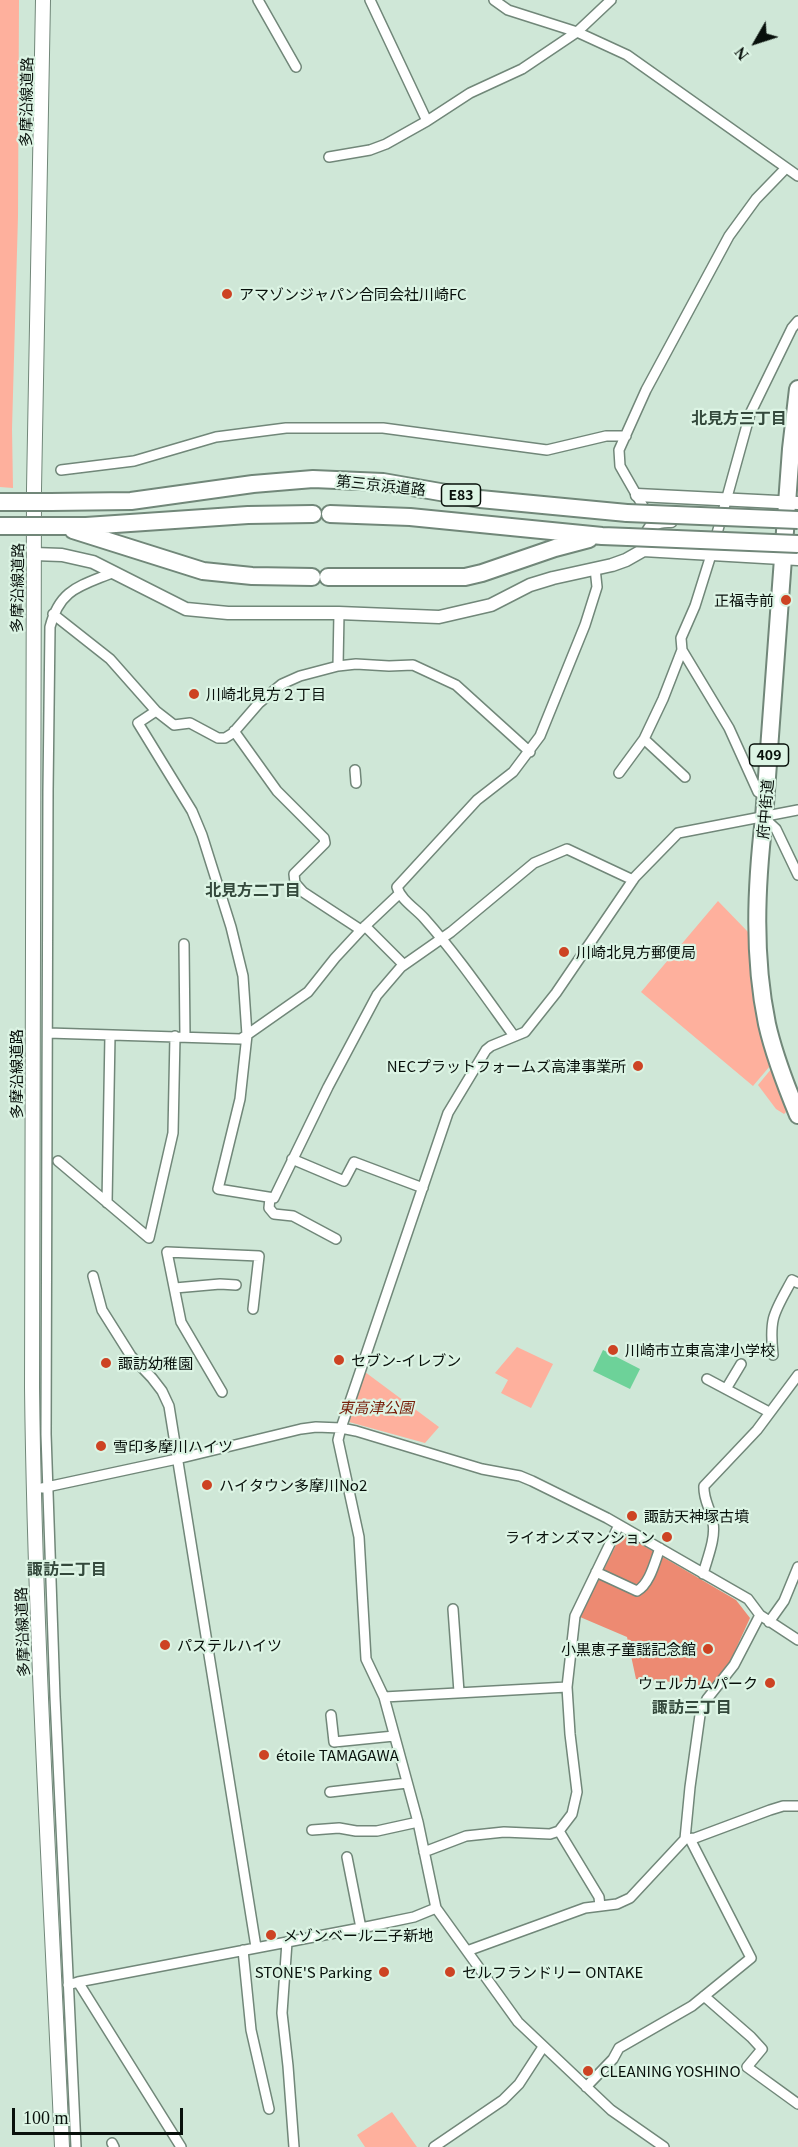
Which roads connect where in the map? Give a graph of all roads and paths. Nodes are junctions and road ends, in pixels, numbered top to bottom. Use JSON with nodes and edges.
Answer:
{"nodes":[{"id":1,"x":43,"y":0,"type":"edge"},
{"id":2,"x":258,"y":0,"type":"edge"},
{"id":3,"x":370,"y":0,"type":"edge"},
{"id":4,"x":494,"y":0,"type":"edge"},
{"id":5,"x":610,"y":0,"type":"edge"},
{"id":6,"x":577,"y":32,"type":"junction"},
{"id":7,"x":296,"y":67,"type":"dead end"},
{"id":8,"x":427,"y":121,"type":"junction"},
{"id":9,"x":329,"y":157,"type":"dead end"},
{"id":10,"x":786,"y":168,"type":"junction"},
{"id":11,"x":798,"y":176,"type":"edge"},
{"id":12,"x":798,"y":321,"type":"edge"},
{"id":13,"x":798,"y":389,"type":"edge"},
{"id":14,"x":626,"y":436,"type":"junction"},
{"id":15,"x":61,"y":470,"type":"dead end"},
{"id":16,"x":638,"y":495,"type":"junction"},
{"id":17,"x":725,"y":499,"type":"junction"},
{"id":18,"x":0,"y":502,"type":"edge"},
{"id":19,"x":793,"y":502,"type":"edge"},
{"id":20,"x":653,"y":525,"type":"junction"},
{"id":21,"x":0,"y":526,"type":"edge"},
{"id":22,"x":54,"y":526,"type":"junction"},
{"id":23,"x":717,"y":530,"type":"junction"},
{"id":24,"x":794,"y":533,"type":"edge"},
{"id":25,"x":602,"y":536,"type":"junction"},
{"id":26,"x":640,"y":551,"type":"junction"},
{"id":27,"x":34,"y":554,"type":"junction"},
{"id":28,"x":711,"y":555,"type":"junction"},
{"id":29,"x":791,"y":559,"type":"edge"},
{"id":30,"x":595,"y":568,"type":"junction"},
{"id":31,"x":114,"y":572,"type":"junction"},
{"id":32,"x":339,"y":613,"type":"junction"},
{"id":33,"x":53,"y":614,"type":"junction"},
{"id":34,"x":682,"y":650,"type":"junction"},
{"id":35,"x":338,"y":666,"type":"junction"},
{"id":36,"x":156,"y":711,"type":"junction"},
{"id":37,"x":234,"y":731,"type":"junction"},
{"id":38,"x":644,"y":739,"type":"junction"},
{"id":39,"x":530,"y":752,"type":"junction"},
{"id":40,"x":355,"y":770,"type":"dead end"},
{"id":41,"x":620,"y":773,"type":"dead end"},
{"id":42,"x":685,"y":777,"type":"dead end"},
{"id":43,"x":357,"y":783,"type":"dead end"},
{"id":44,"x":766,"y":796,"type":"junction"},
{"id":45,"x":798,"y":810,"type":"edge"},
{"id":46,"x":764,"y":818,"type":"junction"},
{"id":47,"x":798,"y":875,"type":"edge"},
{"id":48,"x":633,"y":880,"type":"junction"},
{"id":49,"x":399,"y":894,"type":"junction"},
{"id":50,"x":363,"y":928,"type":"junction"},
{"id":51,"x":441,"y":938,"type":"junction"},
{"id":52,"x":184,"y":944,"type":"dead end"},
{"id":53,"x":404,"y":965,"type":"junction"},
{"id":54,"x":48,"y":1034,"type":"junction"},
{"id":55,"x":110,"y":1035,"type":"junction"},
{"id":56,"x":247,"y":1035,"type":"junction"},
{"id":57,"x":514,"y":1036,"type":"junction"},
{"id":58,"x":180,"y":1037,"type":"junction"},
{"id":59,"x":798,"y":1115,"type":"edge"},
{"id":60,"x":292,"y":1159,"type":"junction"},
{"id":61,"x":58,"y":1161,"type":"dead end"},
{"id":62,"x":423,"y":1188,"type":"junction"},
{"id":63,"x":270,"y":1198,"type":"junction"},
{"id":64,"x":107,"y":1203,"type":"junction"},
{"id":65,"x":336,"y":1239,"type":"dead end"},
{"id":66,"x":93,"y":1276,"type":"dead end"},
{"id":67,"x":798,"y":1283,"type":"edge"},
{"id":68,"x":236,"y":1285,"type":"dead end"},
{"id":69,"x":175,"y":1288,"type":"junction"},
{"id":70,"x":254,"y":1309,"type":"dead end"},
{"id":71,"x":773,"y":1355,"type":"dead end"},
{"id":72,"x":741,"y":1364,"type":"dead end"},
{"id":73,"x":798,"y":1375,"type":"edge"},
{"id":74,"x":707,"y":1379,"type":"dead end"},
{"id":75,"x":726,"y":1389,"type":"junction"},
{"id":76,"x":222,"y":1392,"type":"dead end"},
{"id":77,"x":769,"y":1412,"type":"junction"},
{"id":78,"x":341,"y":1428,"type":"junction"},
{"id":79,"x":177,"y":1459,"type":"junction"},
{"id":80,"x":48,"y":1487,"type":"junction"},
{"id":81,"x":33,"y":1490,"type":"junction"},
{"id":82,"x":619,"y":1525,"type":"junction"},
{"id":83,"x":660,"y":1548,"type":"junction"},
{"id":84,"x":798,"y":1568,"type":"edge"},
{"id":85,"x":596,"y":1572,"type":"junction"},
{"id":86,"x":703,"y":1574,"type":"junction"},
{"id":87,"x":453,"y":1610,"type":"dead end"},
{"id":88,"x":760,"y":1615,"type":"junction"},
{"id":89,"x":769,"y":1622,"type":"junction"},
{"id":90,"x":798,"y":1641,"type":"edge"},
{"id":91,"x":567,"y":1687,"type":"junction"},
{"id":92,"x":459,"y":1692,"type":"junction"},
{"id":93,"x":384,"y":1697,"type":"junction"},
{"id":94,"x":331,"y":1715,"type":"dead end"},
{"id":95,"x":394,"y":1736,"type":"junction"},
{"id":96,"x":407,"y":1783,"type":"junction"},
{"id":97,"x":330,"y":1792,"type":"dead end"},
{"id":98,"x":798,"y":1806,"type":"edge"},
{"id":99,"x":418,"y":1822,"type":"junction"},
{"id":100,"x":312,"y":1830,"type":"dead end"},
{"id":101,"x":558,"y":1831,"type":"junction"},
{"id":102,"x":688,"y":1839,"type":"junction"},
{"id":103,"x":424,"y":1852,"type":"junction"},
{"id":104,"x":346,"y":1857,"type":"dead end"},
{"id":105,"x":600,"y":1906,"type":"junction"},
{"id":106,"x":436,"y":1908,"type":"junction"},
{"id":107,"x":361,"y":1928,"type":"junction"},
{"id":108,"x":287,"y":1942,"type":"junction"},
{"id":109,"x":256,"y":1947,"type":"junction"},
{"id":110,"x":243,"y":1950,"type":"junction"},
{"id":111,"x":467,"y":1950,"type":"junction"},
{"id":112,"x":78,"y":1982,"type":"junction"},
{"id":113,"x":68,"y":1986,"type":"junction"},
{"id":114,"x":704,"y":1996,"type":"junction"},
{"id":115,"x":543,"y":2047,"type":"junction"},
{"id":116,"x":586,"y":2086,"type":"junction"},
{"id":117,"x":798,"y":2104,"type":"edge"},
{"id":118,"x":269,"y":2109,"type":"dead end"},
{"id":119,"x":62,"y":2147,"type":"edge"},
{"id":120,"x":76,"y":2147,"type":"edge"},
{"id":121,"x":181,"y":2147,"type":"edge"},
{"id":122,"x":294,"y":2147,"type":"edge"},
{"id":123,"x":434,"y":2147,"type":"edge"},
{"id":124,"x":664,"y":2147,"type":"edge"}],
"edges":[{"from":1,"to":27,"type":"main road","name":"多摩沿線道路"},
{"from":2,"to":7,"type":"street"},
{"from":3,"to":8,"type":"street"},
{"from":4,"to":6,"type":"street"},
{"from":5,"to":6,"type":"street"},
{"from":6,"to":8,"type":"street"},
{"from":6,"to":10,"type":"street"},
{"from":8,"to":9,"type":"street"},
{"from":10,"to":11,"type":"street"},
{"from":10,"to":14,"type":"street"},
{"from":12,"to":17,"type":"street"},
{"from":13,"to":19,"type":"highway","name":"府中街道","number":"409"},
{"from":14,"to":15,"type":"street"},
{"from":14,"to":16,"type":"street"},
{"from":16,"to":17,"type":"street"},
{"from":16,"to":20,"type":"street"},
{"from":17,"to":19,"type":"street"},
{"from":17,"to":23,"type":"street"},
{"from":18,"to":24,"type":"highway","name":"第三京浜道路","number":"E83","bridge":true},
{"from":19,"to":24,"type":"highway","name":"府中街道","number":"409"},
{"from":20,"to":23,"type":"street"},
{"from":20,"to":26,"type":"street"},
{"from":21,"to":22,"type":"highway","name":"第三京浜道路","number":"E83","bridge":true},
{"from":22,"to":25,"type":"highway","name":"第三京浜道路","number":"E83"},
{"from":22,"to":25,"type":"highway"},
{"from":23,"to":24,"type":"street"},
{"from":23,"to":26,"type":"street"},
{"from":23,"to":28,"type":"street"},
{"from":24,"to":25,"type":"highway","name":"第三京浜道路","number":"E83","bridge":true},
{"from":24,"to":29,"type":"highway","name":"府中街道","number":"409"},
{"from":26,"to":28,"type":"street"},
{"from":26,"to":30,"type":"street"},
{"from":27,"to":31,"type":"street"},
{"from":27,"to":81,"type":"main road","name":"多摩沿線道路"},
{"from":28,"to":29,"type":"street"},
{"from":28,"to":34,"type":"street"},
{"from":29,"to":44,"type":"highway","name":"府中街道","number":"409"},
{"from":30,"to":32,"type":"street"},
{"from":30,"to":39,"type":"street"},
{"from":31,"to":32,"type":"street"},
{"from":31,"to":33,"type":"street"},
{"from":32,"to":35,"type":"street"},
{"from":33,"to":36,"type":"street"},
{"from":33,"to":54,"type":"street"},
{"from":34,"to":38,"type":"street"},
{"from":34,"to":44,"type":"street"},
{"from":35,"to":37,"type":"street"},
{"from":35,"to":39,"type":"street"},
{"from":36,"to":37,"type":"street"},
{"from":36,"to":56,"type":"street"},
{"from":37,"to":50,"type":"street"},
{"from":38,"to":41,"type":"street"},
{"from":38,"to":42,"type":"street"},
{"from":39,"to":49,"type":"street"},
{"from":40,"to":43,"type":"street"},
{"from":44,"to":46,"type":"highway","name":"府中街道","number":"409"},
{"from":45,"to":46,"type":"street"},
{"from":46,"to":47,"type":"street"},
{"from":46,"to":48,"type":"street"},
{"from":46,"to":59,"type":"highway","name":"府中街道","number":"409"},
{"from":48,"to":51,"type":"street"},
{"from":48,"to":57,"type":"street"},
{"from":49,"to":50,"type":"street"},
{"from":49,"to":51,"type":"street"},
{"from":50,"to":53,"type":"street"},
{"from":50,"to":56,"type":"street"},
{"from":51,"to":53,"type":"street"},
{"from":51,"to":57,"type":"street"},
{"from":52,"to":58,"type":"street"},
{"from":53,"to":60,"type":"street"},
{"from":54,"to":55,"type":"street"},
{"from":54,"to":80,"type":"street"},
{"from":55,"to":58,"type":"street"},
{"from":55,"to":64,"type":"street"},
{"from":56,"to":58,"type":"street"},
{"from":56,"to":63,"type":"street"},
{"from":57,"to":62,"type":"street"},
{"from":58,"to":64,"type":"street"},
{"from":60,"to":62,"type":"street"},
{"from":60,"to":63,"type":"street"},
{"from":61,"to":64,"type":"street"},
{"from":62,"to":78,"type":"street"},
{"from":63,"to":65,"type":"street"},
{"from":66,"to":79,"type":"street"},
{"from":67,"to":71,"type":"street"},
{"from":68,"to":69,"type":"street"},
{"from":69,"to":70,"type":"street"},
{"from":69,"to":76,"type":"street"},
{"from":72,"to":75,"type":"street"},
{"from":73,"to":77,"type":"street"},
{"from":74,"to":75,"type":"street"},
{"from":75,"to":77,"type":"street"},
{"from":77,"to":86,"type":"street"},
{"from":78,"to":79,"type":"street"},
{"from":78,"to":82,"type":"street"},
{"from":78,"to":93,"type":"street"},
{"from":79,"to":80,"type":"street"},
{"from":79,"to":109,"type":"street"},
{"from":80,"to":81,"type":"street"},
{"from":80,"to":113,"type":"street"},
{"from":81,"to":119,"type":"main road","name":"多摩沿線道路"},
{"from":82,"to":83,"type":"street"},
{"from":82,"to":85,"type":"street"},
{"from":83,"to":85,"type":"street"},
{"from":83,"to":86,"type":"street"},
{"from":84,"to":89,"type":"street"},
{"from":85,"to":91,"type":"street"},
{"from":86,"to":88,"type":"street"},
{"from":87,"to":92,"type":"street"},
{"from":88,"to":89,"type":"street"},
{"from":88,"to":102,"type":"street"},
{"from":89,"to":90,"type":"street"},
{"from":91,"to":92,"type":"street"},
{"from":91,"to":101,"type":"street"},
{"from":92,"to":93,"type":"street"},
{"from":93,"to":95,"type":"street"},
{"from":94,"to":95,"type":"street"},
{"from":95,"to":96,"type":"street"},
{"from":96,"to":97,"type":"street"},
{"from":96,"to":99,"type":"street"},
{"from":98,"to":102,"type":"street"},
{"from":99,"to":100,"type":"street"},
{"from":99,"to":103,"type":"street"},
{"from":101,"to":103,"type":"street"},
{"from":101,"to":105,"type":"street"},
{"from":102,"to":105,"type":"street"},
{"from":102,"to":114,"type":"street"},
{"from":103,"to":106,"type":"street"},
{"from":104,"to":107,"type":"street"},
{"from":105,"to":111,"type":"street"},
{"from":106,"to":107,"type":"street"},
{"from":106,"to":111,"type":"street"},
{"from":107,"to":108,"type":"street"},
{"from":108,"to":109,"type":"street"},
{"from":108,"to":122,"type":"street"},
{"from":109,"to":110,"type":"street"},
{"from":110,"to":112,"type":"street"},
{"from":110,"to":118,"type":"street"},
{"from":111,"to":115,"type":"street"},
{"from":112,"to":113,"type":"street"},
{"from":112,"to":121,"type":"street"},
{"from":113,"to":120,"type":"street"},
{"from":114,"to":116,"type":"street"},
{"from":114,"to":117,"type":"street"},
{"from":115,"to":116,"type":"street"},
{"from":115,"to":123,"type":"street"},
{"from":116,"to":124,"type":"street"}]}
